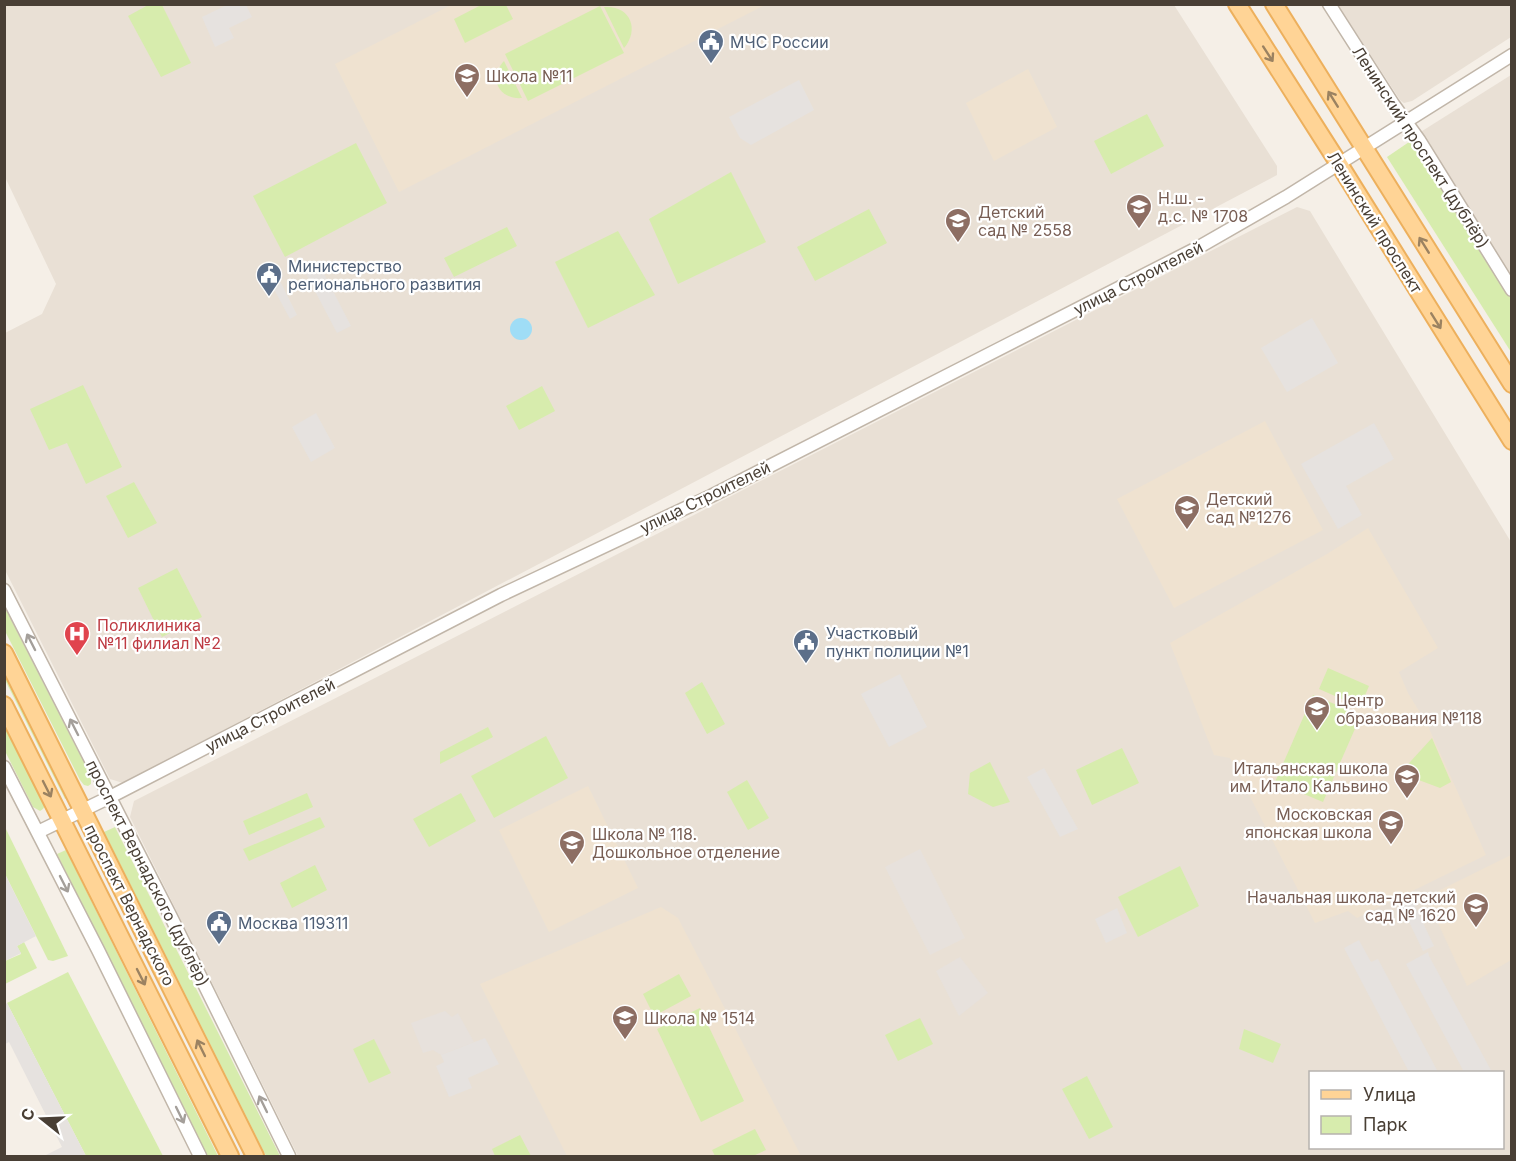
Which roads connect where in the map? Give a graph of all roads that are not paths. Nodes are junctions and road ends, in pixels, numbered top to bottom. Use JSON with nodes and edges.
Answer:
{"nodes":[{"id":1,"x":1237,"y":4,"type":"edge"},
{"id":2,"x":1274,"y":4,"type":"edge"},
{"id":3,"x":1329,"y":4,"type":"edge"},
{"id":4,"x":1512,"y":56,"type":"edge"},
{"id":5,"x":1406,"y":122,"type":"junction"},
{"id":6,"x":1364,"y":149,"type":"junction"},
{"id":7,"x":1339,"y":164,"type":"junction"},
{"id":8,"x":1512,"y":290,"type":"edge"},
{"id":9,"x":1512,"y":384,"type":"edge"},
{"id":10,"x":1512,"y":441,"type":"edge"},
{"id":11,"x":4,"y":590,"type":"edge"},
{"id":12,"x":4,"y":653,"type":"edge"},
{"id":13,"x":4,"y":705,"type":"edge"},
{"id":14,"x":4,"y":767,"type":"edge"},
{"id":15,"x":110,"y":797,"type":"junction"},
{"id":16,"x":82,"y":810,"type":"junction"},
{"id":17,"x":62,"y":820,"type":"junction"},
{"id":18,"x":38,"y":832,"type":"junction"},
{"id":19,"x":227,"y":1154,"type":"edge"},
{"id":20,"x":200,"y":1156,"type":"edge"},
{"id":21,"x":255,"y":1156,"type":"edge"},
{"id":22,"x":290,"y":1156,"type":"edge"}],
"edges":[{"from":1,"to":7,"type":"main road","name":"Ленинский проспект","one_way":true},
{"from":6,"to":2,"type":"main road","name":"Ленинский проспект","one_way":true},
{"from":3,"to":5,"type":"street","name":"Ленинский проспект (дублёр)"},
{"from":4,"to":5,"type":"street","name":"улица Строителей"},
{"from":5,"to":6,"type":"street","name":"улица Строителей"},
{"from":5,"to":8,"type":"street","name":"Ленинский проспект (дублёр)"},
{"from":6,"to":7,"type":"street","name":"улица Строителей"},
{"from":9,"to":6,"type":"main road","name":"Ленинский проспект","one_way":true},
{"from":7,"to":10,"type":"main road","name":"Ленинский проспект","one_way":true},
{"from":7,"to":15,"type":"street","name":"улица Строителей"},
{"from":15,"to":11,"type":"street","name":"проспект Вернадского (дублёр)","one_way":true},
{"from":12,"to":16,"type":"main road","name":"проспект Вернадского"},
{"from":13,"to":17,"type":"main road","name":"проспект Вернадского","one_way":true},
{"from":14,"to":18,"type":"street"},
{"from":15,"to":16,"type":"street","name":"улица Строителей"},
{"from":22,"to":15,"type":"street","name":"проспект Вернадского (дублёр)","one_way":true},
{"from":16,"to":17,"type":"street","name":"улица Строителей"},
{"from":21,"to":16,"type":"main road","name":"проспект Вернадского","one_way":true},
{"from":17,"to":18,"type":"street","name":"улица Строителей"},
{"from":17,"to":19,"type":"main road","name":"проспект Вернадского","one_way":true},
{"from":18,"to":20,"type":"street","one_way":true}]}
